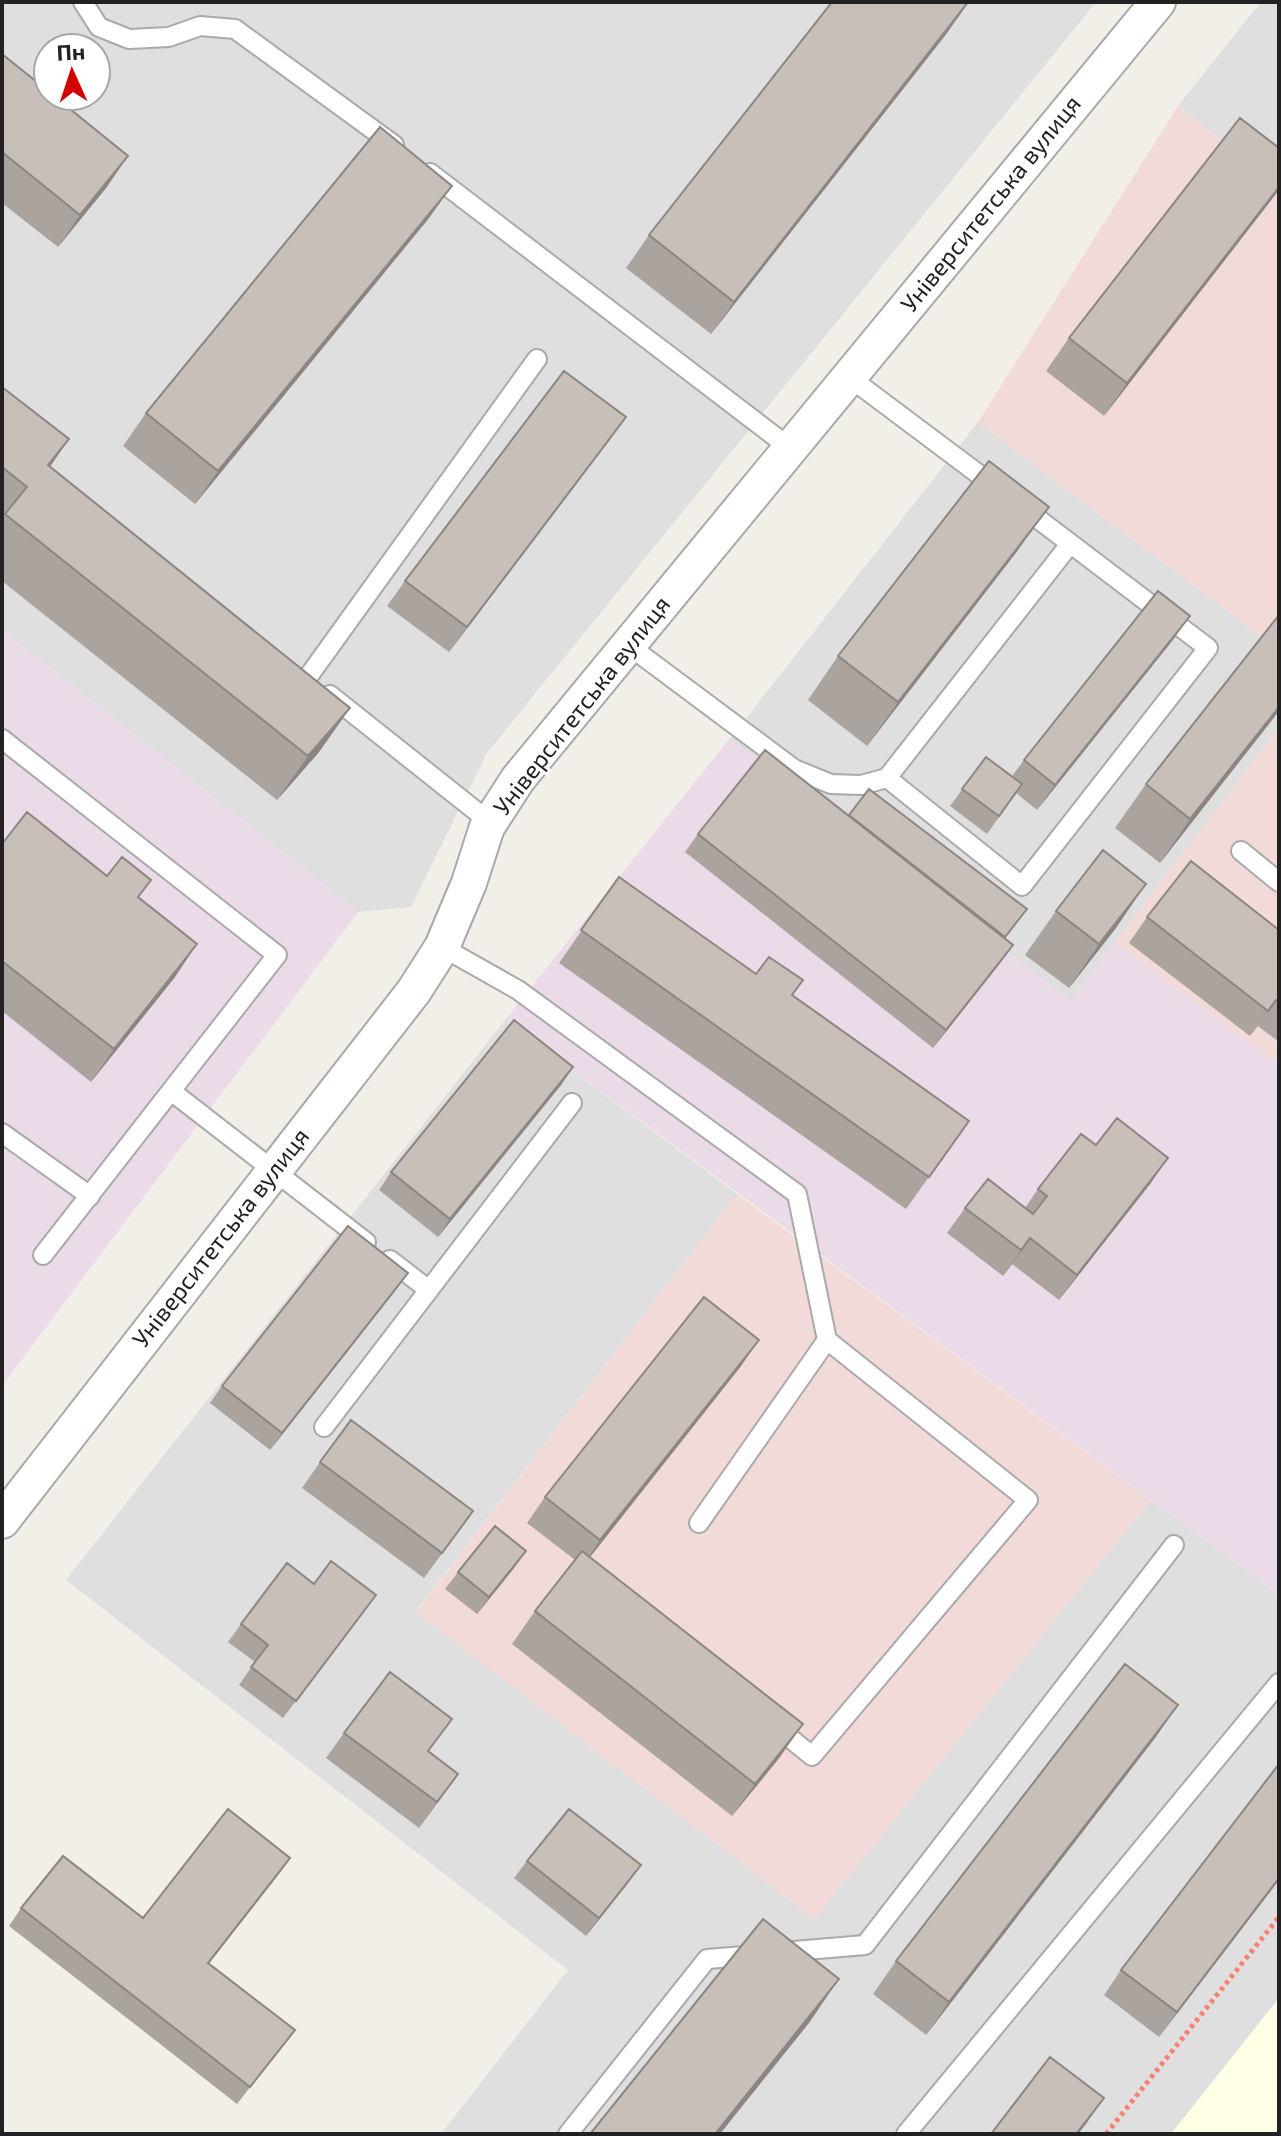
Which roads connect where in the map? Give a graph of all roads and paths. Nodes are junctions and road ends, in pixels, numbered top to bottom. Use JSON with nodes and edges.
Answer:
{"nodes":[{"id":1,"x":83,"y":2,"type":"edge"},
{"id":2,"x":1158,"y":2,"type":"edge"},
{"id":3,"x":537,"y":359,"type":"dead end"},
{"id":4,"x":849,"y":377,"type":"junction"},
{"id":5,"x":790,"y":448,"type":"junction"},
{"id":6,"x":1070,"y":544,"type":"junction"},
{"id":7,"x":628,"y":645,"type":"junction"},
{"id":8,"x":2,"y":739,"type":"edge"},
{"id":9,"x":887,"y":778,"type":"junction"},
{"id":10,"x":491,"y":823,"type":"junction"},
{"id":11,"x":1241,"y":851,"type":"dead end"},
{"id":12,"x":1279,"y":882,"type":"edge"},
{"id":13,"x":442,"y":947,"type":"junction"},
{"id":14,"x":171,"y":1091,"type":"junction"},
{"id":15,"x":572,"y":1103,"type":"dead end"},
{"id":16,"x":2,"y":1133,"type":"edge"},
{"id":17,"x":273,"y":1172,"type":"junction"},
{"id":18,"x":90,"y":1196,"type":"junction"},
{"id":19,"x":43,"y":1255,"type":"dead end"},
{"id":20,"x":429,"y":1290,"type":"junction"},
{"id":21,"x":827,"y":1340,"type":"junction"},
{"id":22,"x":324,"y":1427,"type":"dead end"},
{"id":23,"x":2,"y":1521,"type":"edge"},
{"id":24,"x":699,"y":1523,"type":"dead end"},
{"id":25,"x":1174,"y":1545,"type":"dead end"},
{"id":26,"x":1279,"y":1683,"type":"edge"},
{"id":27,"x":762,"y":1716,"type":"edge"},
{"id":28,"x":1279,"y":1917,"type":"edge"},
{"id":29,"x":568,"y":2134,"type":"edge"},
{"id":30,"x":906,"y":2134,"type":"edge"},
{"id":31,"x":1106,"y":2134,"type":"edge"}],
"edges":[{"from":1,"to":5,"type":"lane"},
{"from":2,"to":4,"type":"street","name":"Університетська вулиця"},
{"from":3,"to":10,"type":"lane"},
{"from":4,"to":5,"type":"street","name":"Університетська вулиця"},
{"from":4,"to":6,"type":"lane"},
{"from":5,"to":7,"type":"street","name":"Університетська вулиця"},
{"from":6,"to":9,"type":"lane"},
{"from":6,"to":9,"type":"lane"},
{"from":7,"to":9,"type":"lane"},
{"from":7,"to":10,"type":"street","name":"Університетська вулиця"},
{"from":8,"to":14,"type":"lane"},
{"from":10,"to":13,"type":"street","name":"Університетська вулиця"},
{"from":11,"to":12,"type":"lane"},
{"from":13,"to":17,"type":"street","name":"Університетська вулиця"},
{"from":13,"to":21,"type":"lane"},
{"from":14,"to":17,"type":"lane"},
{"from":14,"to":18,"type":"lane"},
{"from":15,"to":20,"type":"lane"},
{"from":16,"to":18,"type":"lane"},
{"from":17,"to":20,"type":"lane"},
{"from":17,"to":23,"type":"street","name":"Університетська вулиця"},
{"from":18,"to":19,"type":"lane"},
{"from":20,"to":22,"type":"lane"},
{"from":21,"to":24,"type":"lane"},
{"from":21,"to":27,"type":"lane"},
{"from":25,"to":29,"type":"lane"},
{"from":26,"to":30,"type":"lane"},
{"from":28,"to":31,"type":"path"}]}
